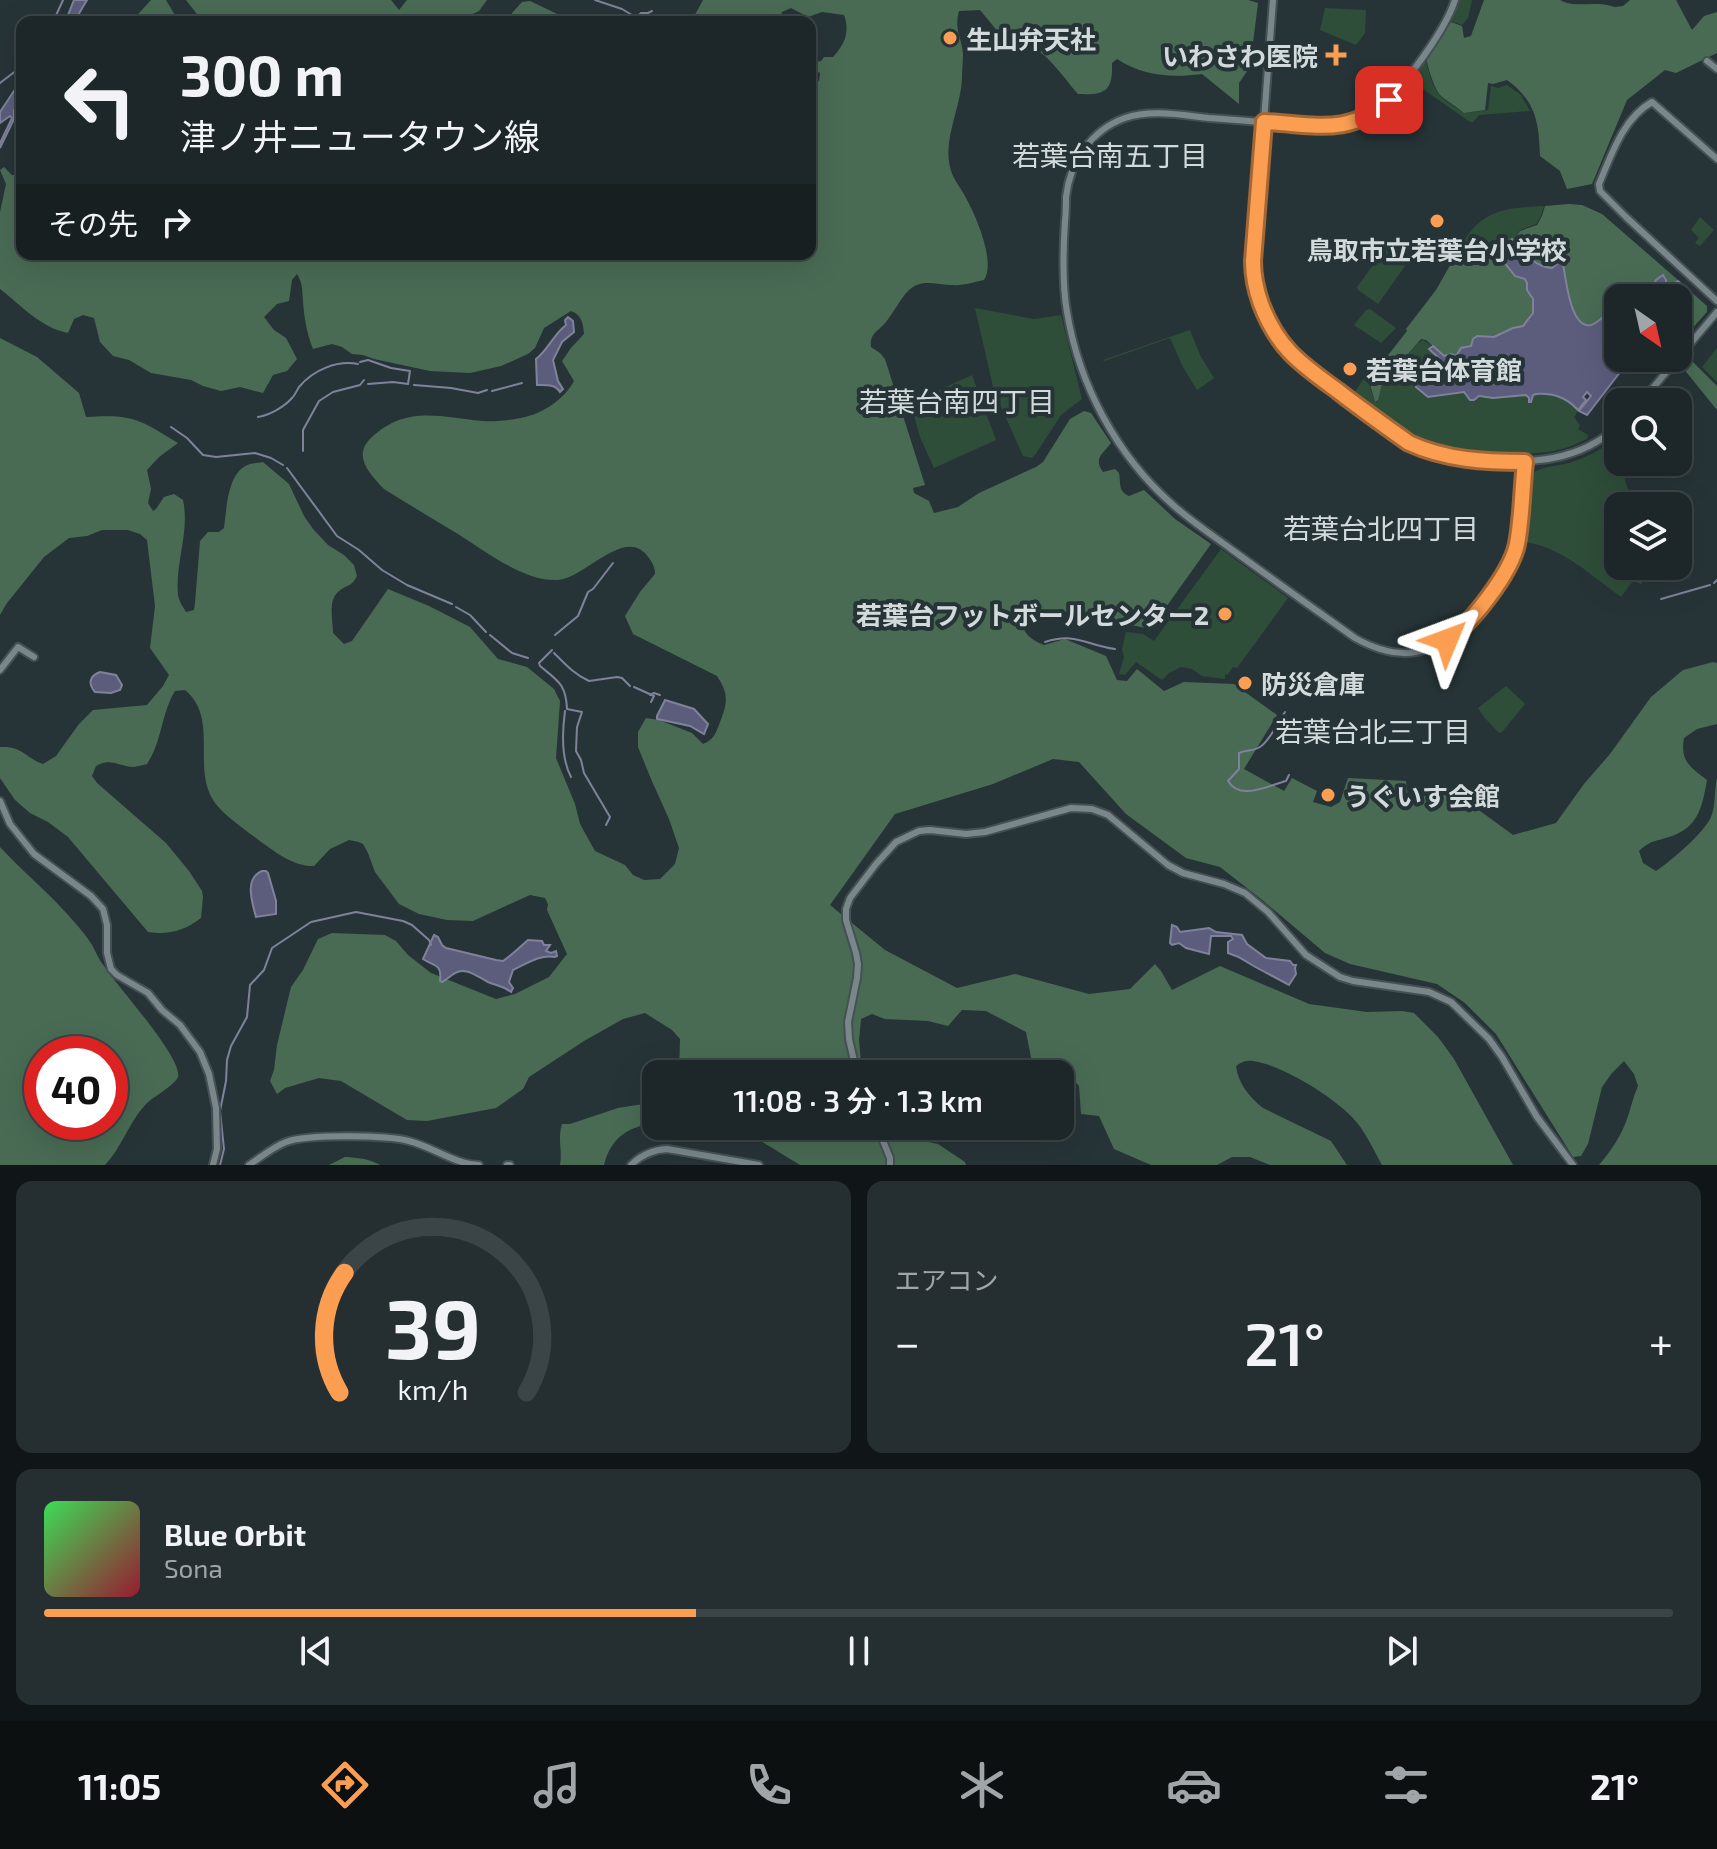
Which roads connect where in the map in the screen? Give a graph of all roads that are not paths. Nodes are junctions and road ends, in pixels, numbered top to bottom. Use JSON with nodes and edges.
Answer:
{"nodes":[{"id":1,"x":1273,"y":0,"type":"edge"},
{"id":2,"x":1455,"y":0,"type":"edge"},
{"id":3,"x":1707,"y":61,"type":"dead end"},
{"id":4,"x":1717,"y":69,"type":"edge"},
{"id":5,"x":1264,"y":122,"type":"junction"},
{"id":6,"x":1717,"y":159,"type":"edge"},
{"id":7,"x":1717,"y":301,"type":"edge"},
{"id":8,"x":1717,"y":312,"type":"edge"},
{"id":9,"x":1653,"y":388,"type":"edge"},
{"id":10,"x":1604,"y":437,"type":"edge"},
{"id":11,"x":1525,"y":462,"type":"junction"},
{"id":12,"x":34,"y":657,"type":"dead end"},
{"id":13,"x":0,"y":670,"type":"edge"},
{"id":14,"x":0,"y":801,"type":"edge"},
{"id":15,"x":854,"y":1060,"type":"edge"},
{"id":16,"x":883,"y":1140,"type":"edge"},
{"id":17,"x":213,"y":1165,"type":"edge"},
{"id":18,"x":249,"y":1165,"type":"edge"},
{"id":19,"x":479,"y":1165,"type":"edge"},
{"id":20,"x":631,"y":1165,"type":"edge"},
{"id":21,"x":759,"y":1165,"type":"edge"},
{"id":22,"x":890,"y":1165,"type":"edge"},
{"id":23,"x":1573,"y":1165,"type":"edge"}],
"edges":[{"from":1,"to":5,"type":"street"},
{"from":2,"to":5,"type":"street"},
{"from":3,"to":4,"type":"street"},
{"from":5,"to":11,"type":"street"},
{"from":5,"to":11,"type":"street"},
{"from":6,"to":7,"type":"street"},
{"from":8,"to":9,"type":"street"},
{"from":10,"to":11,"type":"street"},
{"from":12,"to":13,"type":"street"},
{"from":14,"to":17,"type":"street"},
{"from":15,"to":23,"type":"street"},
{"from":16,"to":22,"type":"street"},
{"from":18,"to":19,"type":"street"},
{"from":20,"to":21,"type":"street"}]}
